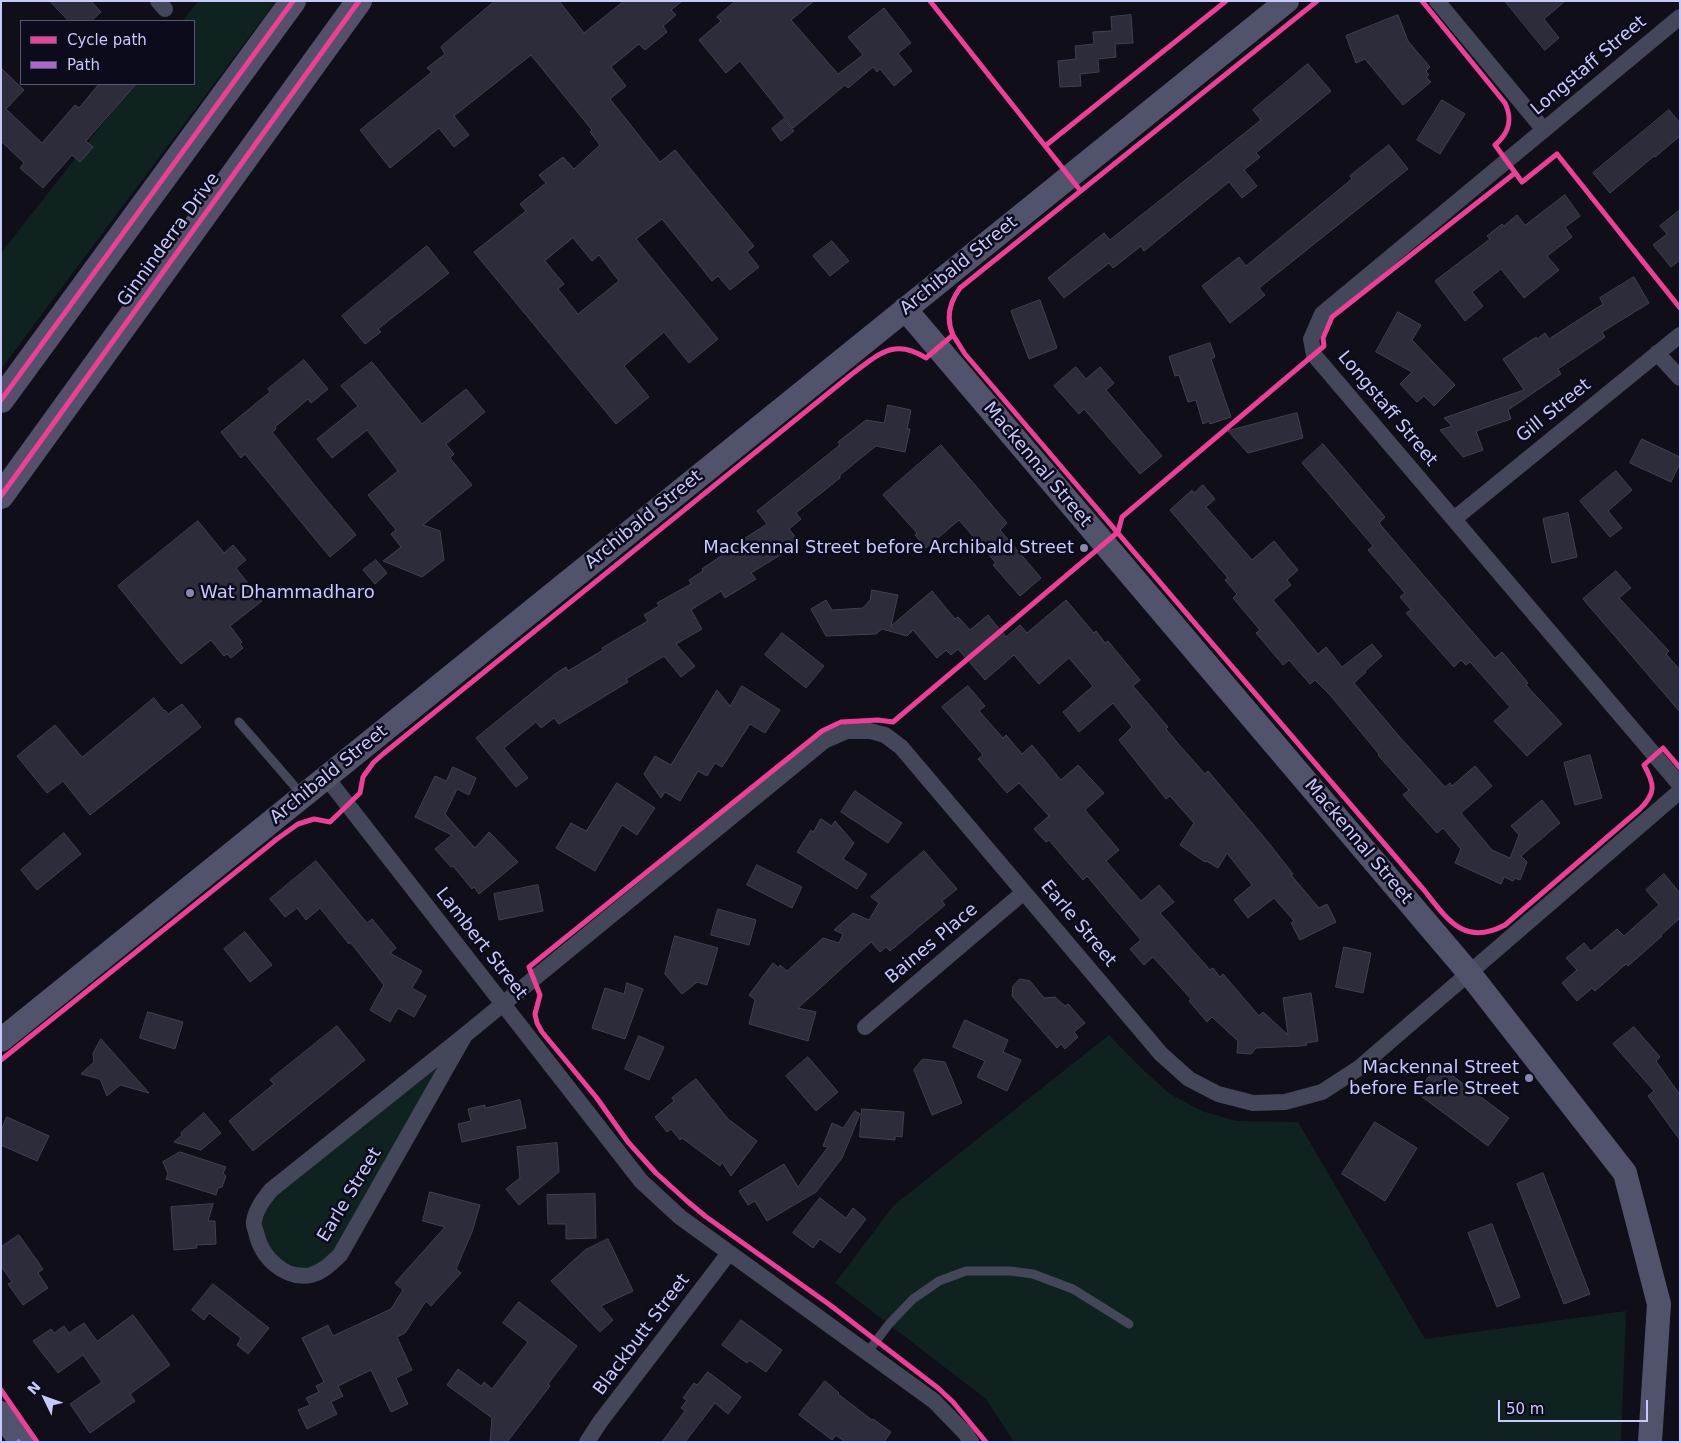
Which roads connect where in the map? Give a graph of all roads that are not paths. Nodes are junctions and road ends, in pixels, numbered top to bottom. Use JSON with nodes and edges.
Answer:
{"nodes":[{"id":1,"x":293,"y":1,"type":"edge"},
{"id":2,"x":359,"y":1,"type":"edge"},
{"id":3,"x":1287,"y":1,"type":"edge"},
{"id":4,"x":1437,"y":1,"type":"edge"},
{"id":5,"x":1680,"y":17,"type":"edge"},
{"id":6,"x":1544,"y":130,"type":"junction"},
{"id":7,"x":905,"y":309,"type":"junction"},
{"id":8,"x":1680,"y":335,"type":"edge"},
{"id":9,"x":1658,"y":353,"type":"junction"},
{"id":10,"x":1680,"y":378,"type":"edge"},
{"id":11,"x":1,"y":400,"type":"edge"},
{"id":12,"x":1,"y":496,"type":"edge"},
{"id":13,"x":1454,"y":519,"type":"junction"},
{"id":14,"x":239,"y":722,"type":"dead end"},
{"id":15,"x":326,"y":777,"type":"junction"},
{"id":16,"x":1680,"y":785,"type":"edge"},
{"id":17,"x":1680,"y":791,"type":"edge"},
{"id":18,"x":303,"y":796,"type":"junction"},
{"id":19,"x":1024,"y":892,"type":"junction"},
{"id":20,"x":1469,"y":973,"type":"junction"},
{"id":21,"x":503,"y":1004,"type":"junction"},
{"id":22,"x":866,"y":1027,"type":"dead end"},
{"id":23,"x":465,"y":1035,"type":"junction"},
{"id":24,"x":1,"y":1040,"type":"edge"},
{"id":25,"x":729,"y":1253,"type":"junction"},
{"id":26,"x":1129,"y":1324,"type":"dead end"},
{"id":27,"x":867,"y":1353,"type":"junction"},
{"id":28,"x":1,"y":1413,"type":"edge"},
{"id":29,"x":21,"y":1442,"type":"edge"},
{"id":30,"x":587,"y":1442,"type":"edge"},
{"id":31,"x":971,"y":1442,"type":"edge"},
{"id":32,"x":1650,"y":1442,"type":"edge"}],
"edges":[{"from":1,"to":11,"type":"main road"},
{"from":2,"to":12,"type":"main road","name":"Ginninderra Drive"},
{"from":3,"to":7,"type":"street","name":"Archibald Street"},
{"from":4,"to":6,"type":"street"},
{"from":5,"to":6,"type":"street","name":"Longstaff Street"},
{"from":6,"to":13,"type":"street","name":"Longstaff Street"},
{"from":7,"to":15,"type":"street","name":"Archibald Street"},
{"from":7,"to":20,"type":"street","name":"Mackennal Street"},
{"from":8,"to":9,"type":"street","name":"Gill Street"},
{"from":9,"to":10,"type":"street"},
{"from":9,"to":13,"type":"street","name":"Gill Street"},
{"from":13,"to":16,"type":"street","name":"Longstaff Street"},
{"from":14,"to":18,"type":"lane"},
{"from":15,"to":18,"type":"street","name":"Archibald Street"},
{"from":15,"to":21,"type":"street","name":"Lambert Street"},
{"from":17,"to":20,"type":"street","name":"Earle Street"},
{"from":18,"to":24,"type":"street","name":"Archibald Street"},
{"from":19,"to":20,"type":"street","name":"Earle Street"},
{"from":19,"to":21,"type":"street","name":"Earle Street"},
{"from":19,"to":22,"type":"street","name":"Baines Place"},
{"from":20,"to":32,"type":"street","name":"Mackennal Street"},
{"from":21,"to":23,"type":"street","name":"Earle Street"},
{"from":21,"to":25,"type":"street","name":"Lambert Street"},
{"from":23,"to":23,"type":"street","name":"Earle Street"},
{"from":25,"to":27,"type":"street","name":"Lambert Street"},
{"from":25,"to":30,"type":"street","name":"Blackbutt Street"},
{"from":26,"to":27,"type":"lane"},
{"from":27,"to":31,"type":"street","name":"Lambert Street"},
{"from":28,"to":29,"type":"street"}]}
